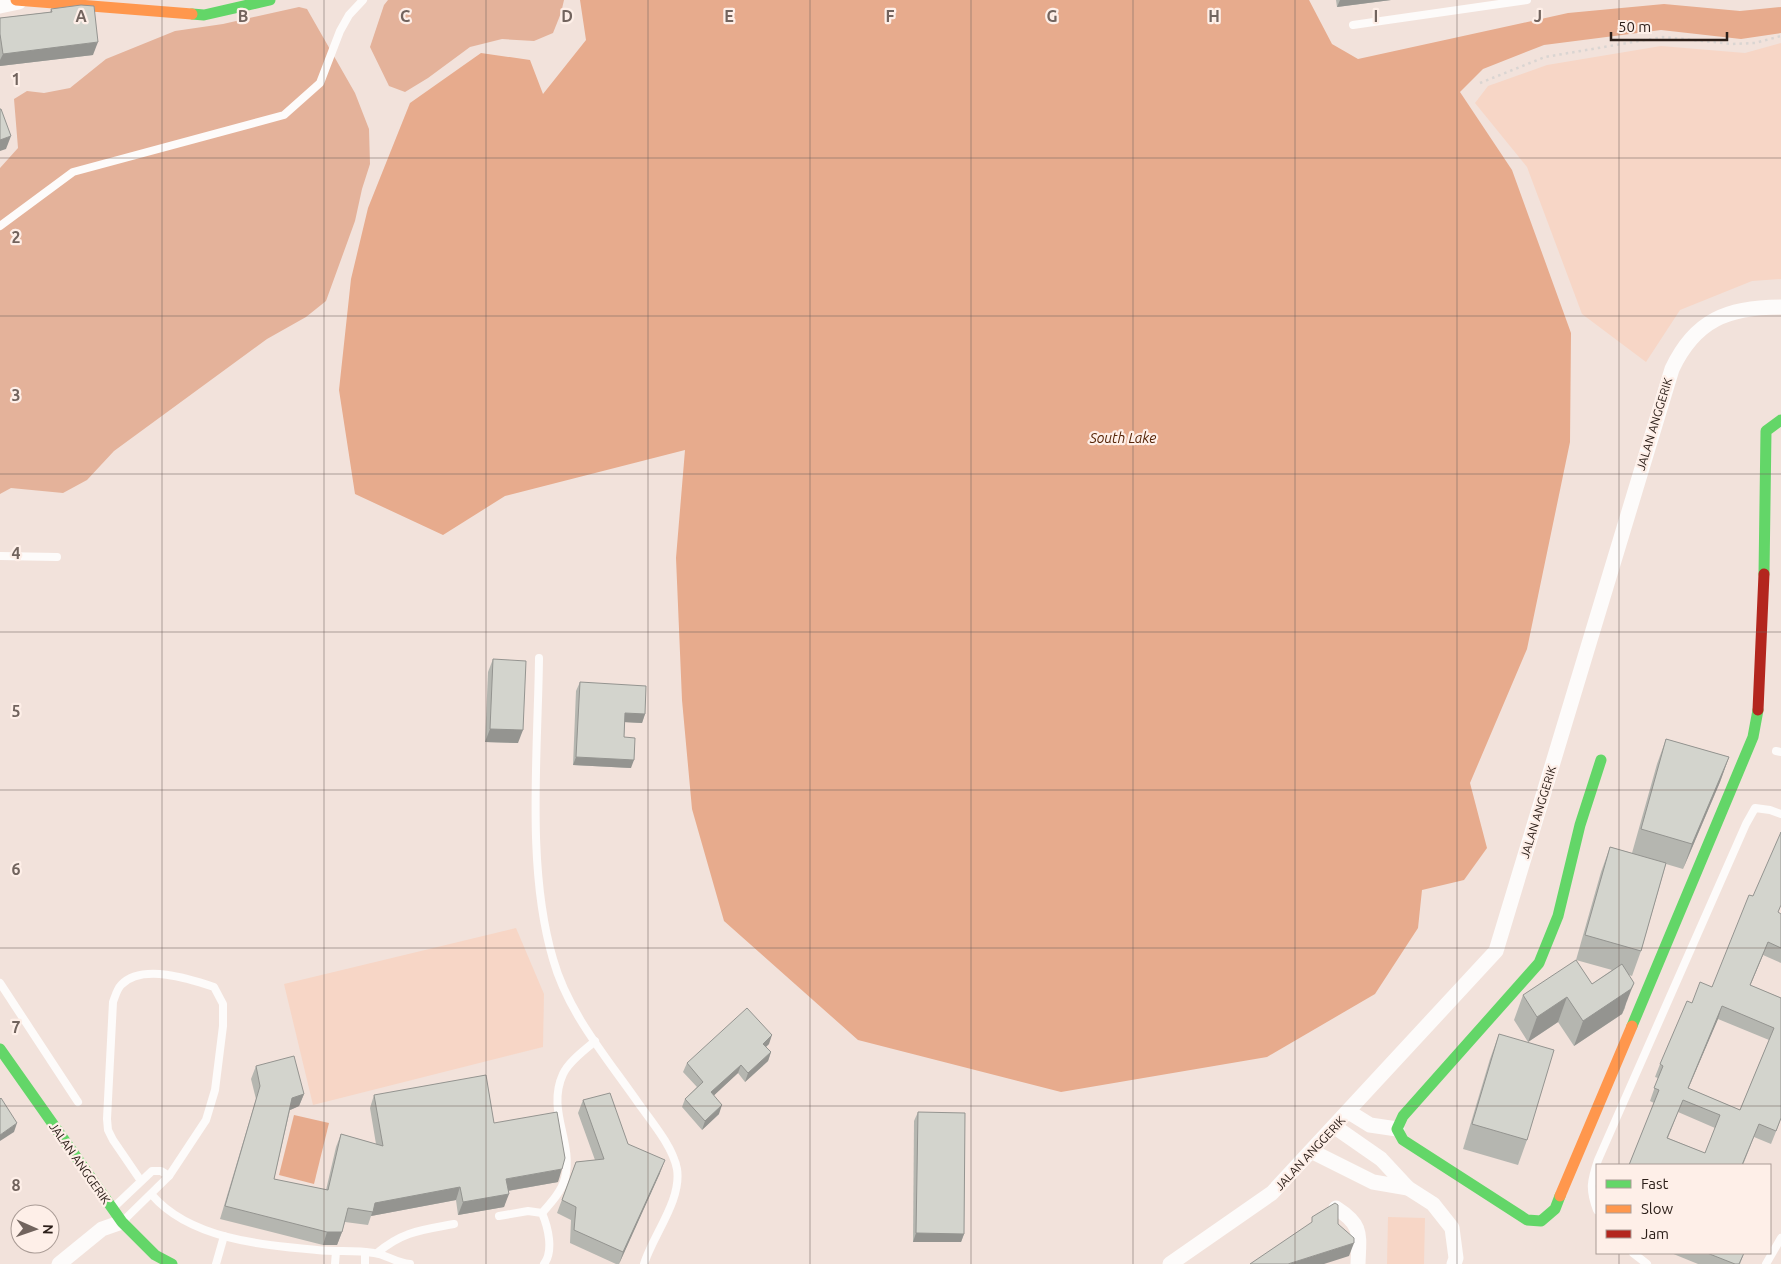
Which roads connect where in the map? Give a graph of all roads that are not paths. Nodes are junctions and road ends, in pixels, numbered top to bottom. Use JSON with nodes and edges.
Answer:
{"nodes":[{"id":1,"x":270,"y":0,"type":"edge"},
{"id":2,"x":363,"y":0,"type":"edge"},
{"id":3,"x":1527,"y":0,"type":"edge"},
{"id":4,"x":18,"y":1,"type":"edge"},
{"id":5,"x":0,"y":6,"type":"edge"},
{"id":6,"x":1353,"y":25,"type":"dead end"},
{"id":7,"x":0,"y":226,"type":"edge"},
{"id":8,"x":1781,"y":307,"type":"edge"},
{"id":9,"x":1781,"y":420,"type":"edge"},
{"id":10,"x":0,"y":556,"type":"edge"},
{"id":11,"x":57,"y":557,"type":"dead end"},
{"id":12,"x":539,"y":658,"type":"dead end"},
{"id":13,"x":1602,"y":760,"type":"dead end"},
{"id":14,"x":1781,"y":814,"type":"edge"},
{"id":15,"x":0,"y":983,"type":"edge"},
{"id":16,"x":595,"y":1041,"type":"junction"},
{"id":17,"x":0,"y":1049,"type":"edge"},
{"id":18,"x":78,"y":1102,"type":"dead end"},
{"id":19,"x":1349,"y":1112,"type":"junction"},
{"id":20,"x":1334,"y":1127,"type":"junction"},
{"id":21,"x":1397,"y":1129,"type":"junction"},
{"id":22,"x":1313,"y":1152,"type":"junction"},
{"id":23,"x":1597,"y":1164,"type":"edge"},
{"id":24,"x":1596,"y":1166,"type":"edge"},
{"id":25,"x":168,"y":1176,"type":"junction"},
{"id":26,"x":141,"y":1181,"type":"junction"},
{"id":27,"x":1408,"y":1188,"type":"junction"},
{"id":28,"x":152,"y":1195,"type":"junction"},
{"id":29,"x":1336,"y":1208,"type":"edge"},
{"id":30,"x":1596,"y":1208,"type":"edge"},
{"id":31,"x":113,"y":1209,"type":"junction"},
{"id":32,"x":542,"y":1213,"type":"junction"},
{"id":33,"x":499,"y":1216,"type":"dead end"},
{"id":34,"x":122,"y":1222,"type":"junction"},
{"id":35,"x":454,"y":1224,"type":"dead end"},
{"id":36,"x":102,"y":1229,"type":"junction"},
{"id":37,"x":224,"y":1236,"type":"junction"},
{"id":38,"x":1781,"y":1238,"type":"edge"},
{"id":39,"x":336,"y":1251,"type":"junction"},
{"id":40,"x":366,"y":1252,"type":"junction"},
{"id":41,"x":377,"y":1253,"type":"junction"},
{"id":42,"x":1634,"y":1254,"type":"edge"},
{"id":43,"x":59,"y":1264,"type":"edge"},
{"id":44,"x":172,"y":1264,"type":"edge"},
{"id":45,"x":216,"y":1264,"type":"edge"},
{"id":46,"x":335,"y":1264,"type":"edge"},
{"id":47,"x":366,"y":1264,"type":"edge"},
{"id":48,"x":410,"y":1264,"type":"edge"},
{"id":49,"x":544,"y":1264,"type":"edge"},
{"id":50,"x":644,"y":1264,"type":"edge"},
{"id":51,"x":1170,"y":1264,"type":"edge"},
{"id":52,"x":1358,"y":1264,"type":"edge"},
{"id":53,"x":1454,"y":1264,"type":"edge"},
{"id":54,"x":1647,"y":1264,"type":"edge"},
{"id":55,"x":1766,"y":1264,"type":"edge"}],
"edges":[{"from":1,"to":4,"type":"street"},
{"from":2,"to":7,"type":"lane"},
{"from":3,"to":6,"type":"lane"},
{"from":4,"to":5,"type":"street"},
{"from":8,"to":19,"type":"street","name":"JALAN ANGGERIK"},
{"from":9,"to":21,"type":"street"},
{"from":10,"to":11,"type":"lane"},
{"from":12,"to":16,"type":"lane"},
{"from":13,"to":21,"type":"street"},
{"from":14,"to":23,"type":"lane"},
{"from":15,"to":18,"type":"lane"},
{"from":16,"to":32,"type":"lane"},
{"from":16,"to":50,"type":"lane"},
{"from":17,"to":31,"type":"street","name":"JALAN ANGGERIK"},
{"from":19,"to":20,"type":"street","name":"JALAN ANGGERIK"},
{"from":19,"to":21,"type":"street"},
{"from":20,"to":22,"type":"street","name":"JALAN ANGGERIK"},
{"from":20,"to":27,"type":"street"},
{"from":22,"to":27,"type":"street"},
{"from":22,"to":51,"type":"street","name":"JALAN ANGGERIK"},
{"from":24,"to":30,"type":"lane"},
{"from":25,"to":26,"type":"lane"},
{"from":25,"to":26,"type":"lane"},
{"from":25,"to":28,"type":"lane"},
{"from":26,"to":31,"type":"lane"},
{"from":27,"to":53,"type":"street"},
{"from":28,"to":34,"type":"lane"},
{"from":28,"to":37,"type":"lane"},
{"from":29,"to":52,"type":"street"},
{"from":31,"to":34,"type":"street","name":"JALAN ANGGERIK"},
{"from":31,"to":36,"type":"street"},
{"from":32,"to":33,"type":"lane"},
{"from":32,"to":49,"type":"lane"},
{"from":34,"to":36,"type":"street"},
{"from":34,"to":44,"type":"street","name":"JALAN ANGGERIK"},
{"from":35,"to":41,"type":"lane"},
{"from":36,"to":43,"type":"street"},
{"from":37,"to":39,"type":"lane"},
{"from":37,"to":45,"type":"lane"},
{"from":38,"to":55,"type":"lane"},
{"from":39,"to":40,"type":"lane"},
{"from":39,"to":46,"type":"lane"},
{"from":40,"to":41,"type":"lane"},
{"from":40,"to":47,"type":"lane"},
{"from":41,"to":48,"type":"lane"},
{"from":42,"to":54,"type":"lane"}]}
